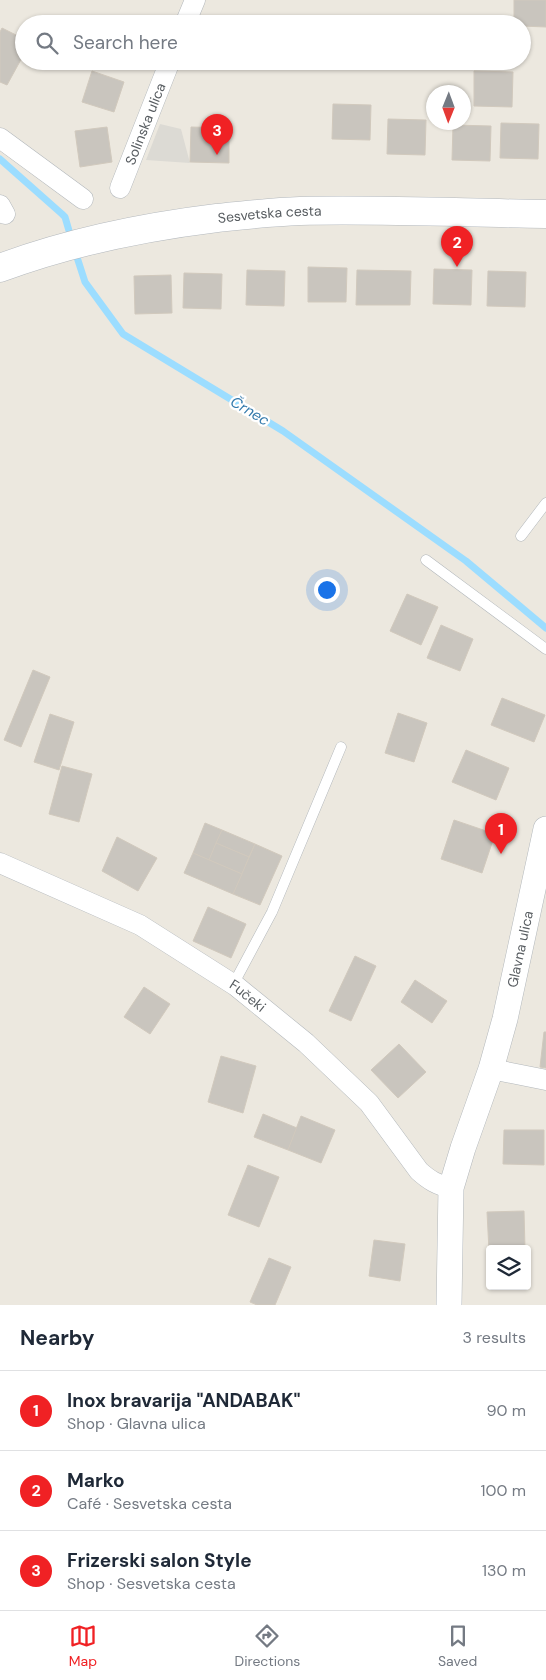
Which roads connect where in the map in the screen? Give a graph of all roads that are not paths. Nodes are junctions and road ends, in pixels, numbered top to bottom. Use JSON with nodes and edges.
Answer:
{"nodes":[{"id":1,"x":195,"y":0,"type":"edge"},
{"id":2,"x":189,"y":15,"type":"edge"},
{"id":3,"x":166,"y":70,"type":"edge"},
{"id":4,"x":0,"y":138,"type":"edge"},
{"id":5,"x":120,"y":188,"type":"dead end"},
{"id":6,"x":83,"y":199,"type":"dead end"},
{"id":7,"x":546,"y":214,"type":"edge"},
{"id":8,"x":0,"y":268,"type":"edge"},
{"id":9,"x":546,"y":503,"type":"edge"},
{"id":10,"x":521,"y":536,"type":"dead end"},
{"id":11,"x":426,"y":560,"type":"dead end"},
{"id":12,"x":546,"y":649,"type":"edge"},
{"id":13,"x":341,"y":747,"type":"dead end"},
{"id":14,"x":546,"y":829,"type":"edge"},
{"id":15,"x":0,"y":863,"type":"edge"},
{"id":16,"x":234,"y":984,"type":"junction"},
{"id":17,"x":491,"y":1069,"type":"junction"},
{"id":18,"x":546,"y":1080,"type":"edge"},
{"id":19,"x":451,"y":1188,"type":"junction"},
{"id":20,"x":449,"y":1305,"type":"edge"}],
"edges":[{"from":1,"to":2,"type":"street"},
{"from":3,"to":5,"type":"street","name":"Solinska ulica"},
{"from":4,"to":6,"type":"street"},
{"from":7,"to":8,"type":"main road","name":"Sesvetska cesta"},
{"from":9,"to":10,"type":"lane"},
{"from":11,"to":12,"type":"lane"},
{"from":13,"to":16,"type":"lane"},
{"from":14,"to":17,"type":"street","name":"Glavna ulica"},
{"from":15,"to":16,"type":"street","name":"Fučeki"},
{"from":16,"to":19,"type":"street","name":"Fučeki"},
{"from":17,"to":18,"type":"street"},
{"from":17,"to":19,"type":"street","name":"Glavna ulica"},
{"from":19,"to":20,"type":"street","name":"Glavna ulica"}]}
